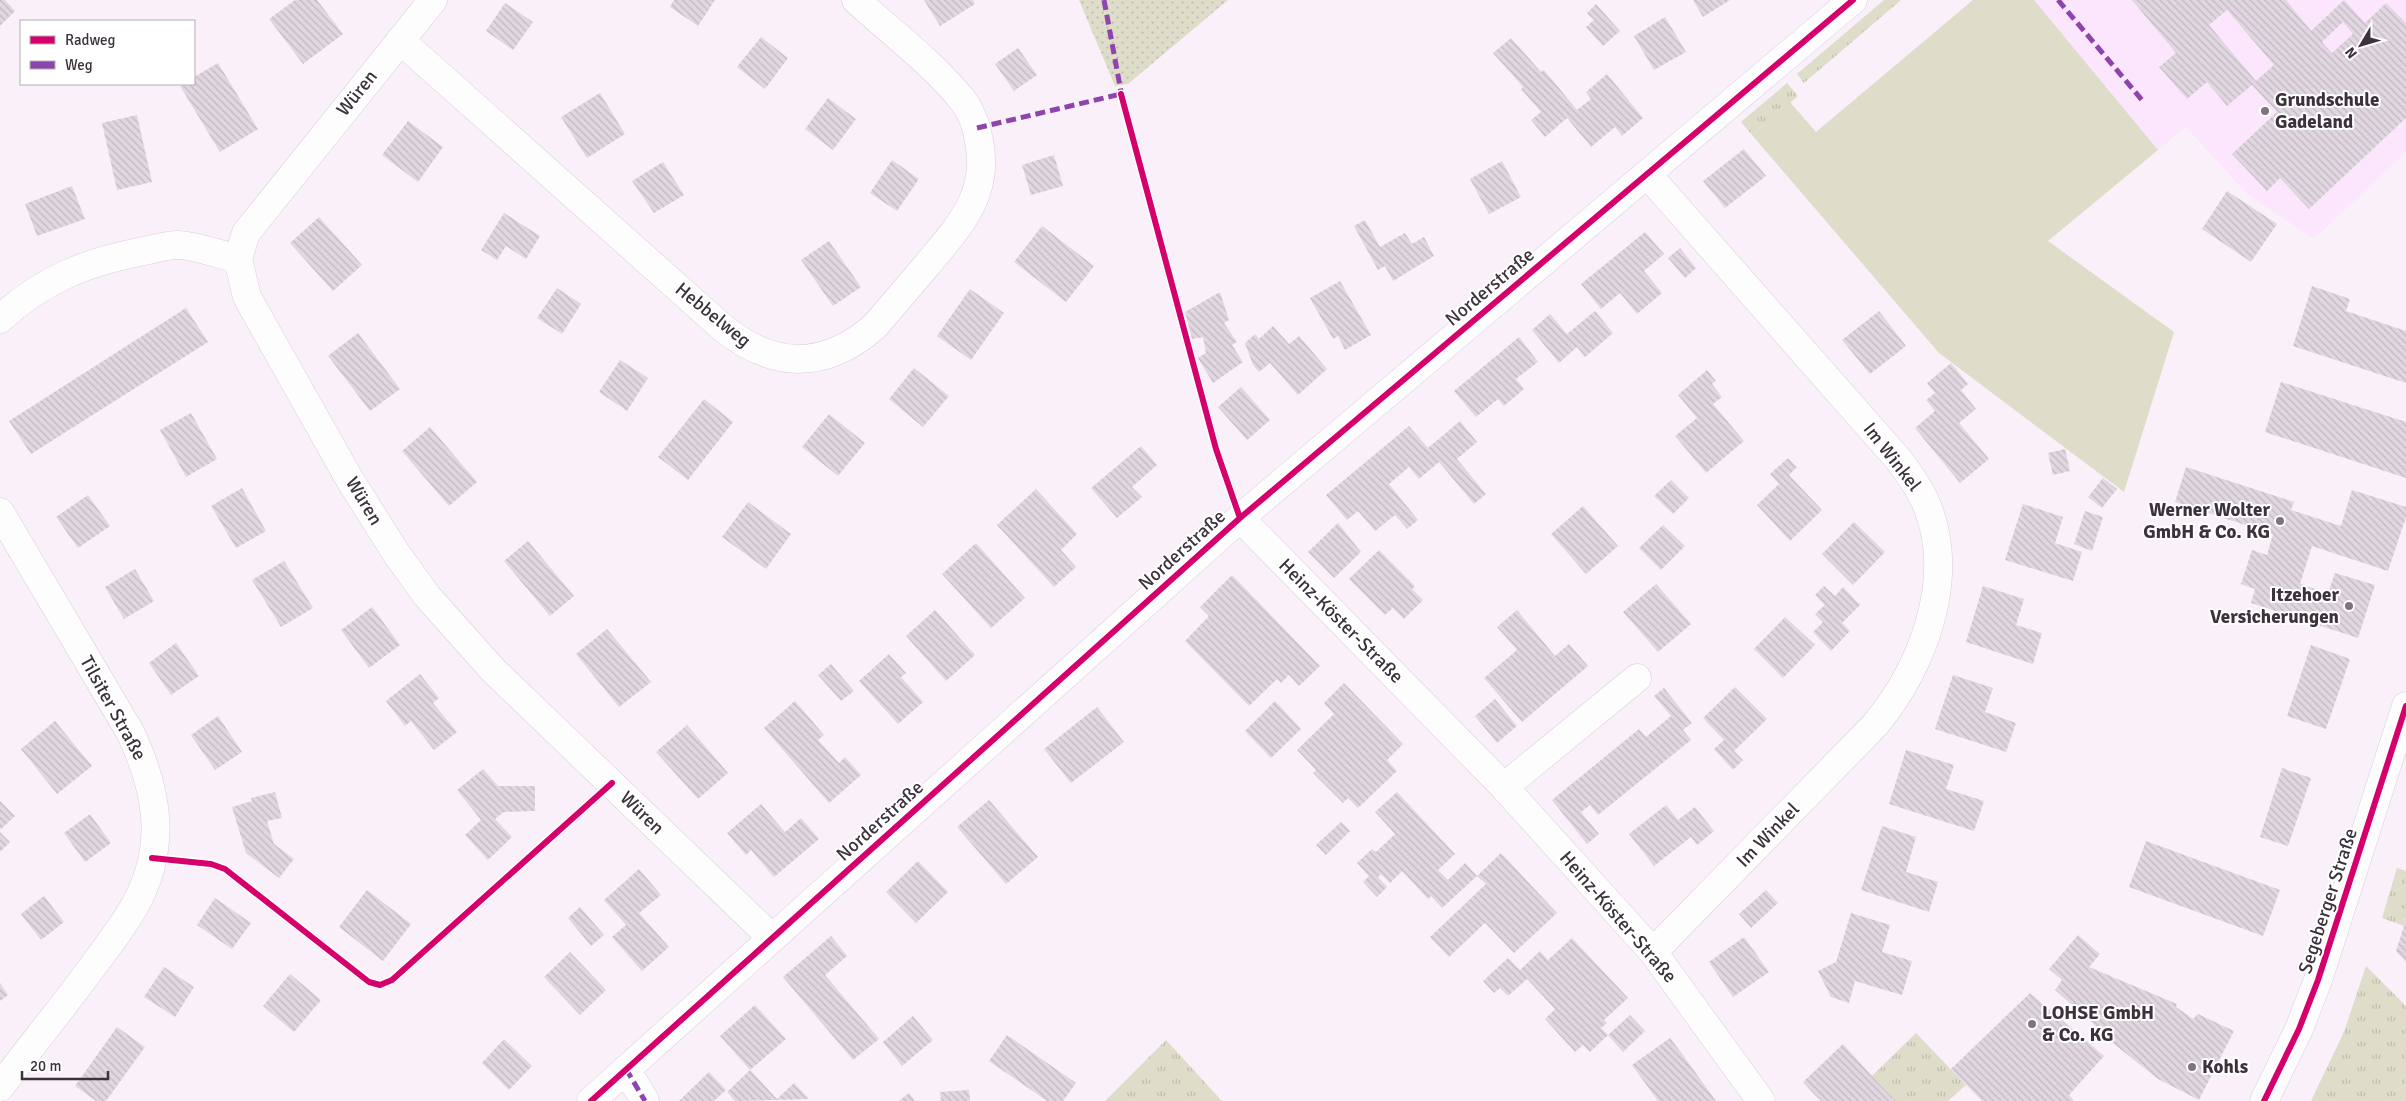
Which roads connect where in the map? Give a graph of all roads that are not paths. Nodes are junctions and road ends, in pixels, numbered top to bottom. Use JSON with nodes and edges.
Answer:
{"nodes":[{"id":1,"x":433,"y":0,"type":"edge"},
{"id":2,"x":856,"y":0,"type":"edge"},
{"id":3,"x":1853,"y":0,"type":"edge"},
{"id":4,"x":400,"y":40,"type":"junction"},
{"id":5,"x":1647,"y":174,"type":"junction"},
{"id":6,"x":238,"y":259,"type":"junction"},
{"id":7,"x":0,"y":319,"type":"edge"},
{"id":8,"x":0,"y":512,"type":"edge"},
{"id":9,"x":1240,"y":518,"type":"junction"},
{"id":10,"x":1637,"y":678,"type":"dead end"},
{"id":11,"x":2406,"y":706,"type":"edge"},
{"id":12,"x":1504,"y":787,"type":"junction"},
{"id":13,"x":772,"y":938,"type":"junction"},
{"id":14,"x":1653,"y":952,"type":"junction"},
{"id":15,"x":9,"y":1065,"type":"edge"},
{"id":16,"x":626,"y":1069,"type":"junction"},
{"id":17,"x":0,"y":1087,"type":"edge"},
{"id":18,"x":591,"y":1101,"type":"edge"},
{"id":19,"x":645,"y":1101,"type":"edge"},
{"id":20,"x":1761,"y":1101,"type":"edge"},
{"id":21,"x":2264,"y":1101,"type":"edge"}],
"edges":[{"from":1,"to":4,"type":"street","name":"Würen"},
{"from":2,"to":4,"type":"street","name":"Hebbelweg"},
{"from":3,"to":5,"type":"street","name":"Norderstraße"},
{"from":4,"to":6,"type":"street","name":"Würen"},
{"from":5,"to":9,"type":"street","name":"Norderstraße"},
{"from":5,"to":14,"type":"street","name":"Im Winkel"},
{"from":6,"to":7,"type":"street"},
{"from":6,"to":13,"type":"street","name":"Würen"},
{"from":8,"to":15,"type":"street","name":"Tilsiter Straße"},
{"from":9,"to":12,"type":"street","name":"Heinz-Köster-Straße"},
{"from":9,"to":13,"type":"street","name":"Norderstraße"},
{"from":10,"to":12,"type":"street"},
{"from":11,"to":21,"type":"street","name":"Segeberger Straße"},
{"from":12,"to":14,"type":"street","name":"Heinz-Köster-Straße"},
{"from":13,"to":16,"type":"street","name":"Norderstraße"},
{"from":14,"to":20,"type":"street","name":"Heinz-Köster-Straße"},
{"from":15,"to":17,"type":"street","name":"Tilsiter Straße"},
{"from":16,"to":18,"type":"street","name":"Norderstraße"},
{"from":16,"to":19,"type":"street"}]}
